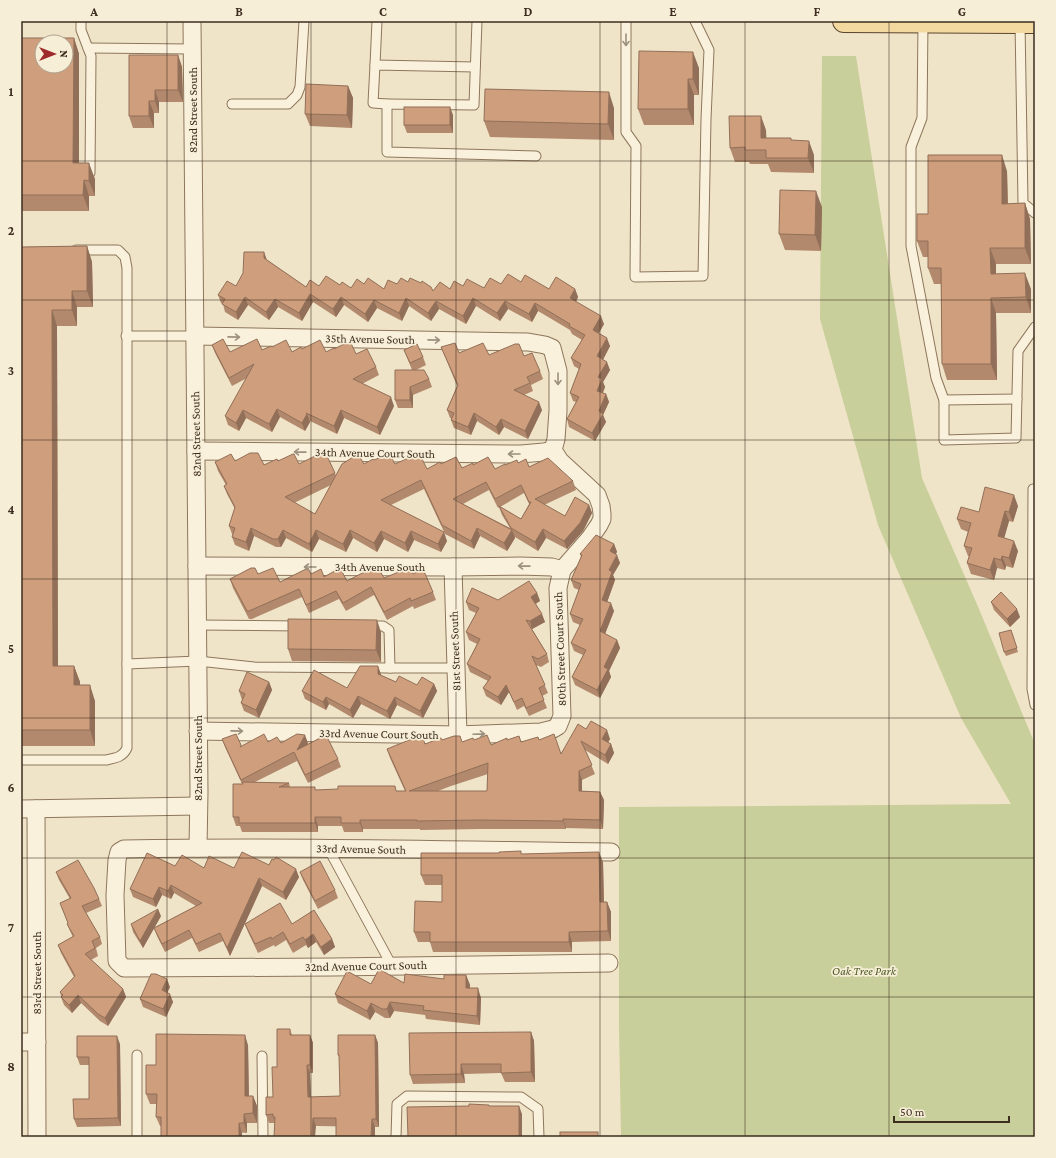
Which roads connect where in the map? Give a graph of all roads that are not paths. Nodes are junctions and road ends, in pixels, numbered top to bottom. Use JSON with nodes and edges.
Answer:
{"nodes":[{"id":1,"x":81,"y":21,"type":"edge"},
{"id":2,"x":192,"y":21,"type":"edge"},
{"id":3,"x":304,"y":21,"type":"edge"},
{"id":4,"x":377,"y":21,"type":"edge"},
{"id":5,"x":477,"y":21,"type":"edge"},
{"id":6,"x":626,"y":21,"type":"edge"},
{"id":7,"x":695,"y":21,"type":"edge"},
{"id":8,"x":844,"y":21,"type":"edge"},
{"id":9,"x":864,"y":21,"type":"edge"},
{"id":10,"x":894,"y":21,"type":"edge"},
{"id":11,"x":923,"y":21,"type":"edge"},
{"id":12,"x":970,"y":21,"type":"edge"},
{"id":13,"x":1027,"y":22,"type":"edge"},
{"id":14,"x":84,"y":43,"type":"junction"},
{"id":15,"x":192,"y":49,"type":"junction"},
{"id":16,"x":374,"y":65,"type":"junction"},
{"id":17,"x":475,"y":67,"type":"junction"},
{"id":18,"x":232,"y":104,"type":"dead end"},
{"id":19,"x":387,"y":104,"type":"junction"},
{"id":20,"x":536,"y":156,"type":"dead end"},
{"id":21,"x":90,"y":173,"type":"edge"},
{"id":22,"x":1035,"y":213,"type":"edge"},
{"id":23,"x":66,"y":250,"type":"edge"},
{"id":24,"x":1035,"y":327,"type":"edge"},
{"id":25,"x":126,"y":336,"type":"junction"},
{"id":26,"x":195,"y":336,"type":"junction"},
{"id":27,"x":1017,"y":399,"type":"junction"},
{"id":28,"x":944,"y":400,"type":"junction"},
{"id":29,"x":553,"y":450,"type":"junction"},
{"id":30,"x":196,"y":451,"type":"junction"},
{"id":31,"x":1033,"y":489,"type":"dead end"},
{"id":32,"x":197,"y":566,"type":"junction"},
{"id":33,"x":453,"y":567,"type":"junction"},
{"id":34,"x":562,"y":570,"type":"junction"},
{"id":35,"x":197,"y":625,"type":"junction"},
{"id":36,"x":305,"y":626,"type":"edge"},
{"id":37,"x":360,"y":626,"type":"edge"},
{"id":38,"x":198,"y":662,"type":"junction"},
{"id":39,"x":127,"y":664,"type":"junction"},
{"id":40,"x":390,"y":668,"type":"junction"},
{"id":41,"x":456,"y":668,"type":"junction"},
{"id":42,"x":1035,"y":705,"type":"edge"},
{"id":43,"x":558,"y":726,"type":"joint"},
{"id":44,"x":198,"y":731,"type":"junction"},
{"id":45,"x":458,"y":735,"type":"junction"},
{"id":46,"x":21,"y":760,"type":"edge"},
{"id":47,"x":198,"y":806,"type":"junction"},
{"id":48,"x":28,"y":809,"type":"edge"},
{"id":49,"x":198,"y":848,"type":"junction"},
{"id":50,"x":328,"y":848,"type":"junction"},
{"id":51,"x":611,"y":852,"type":"dead end"},
{"id":52,"x":609,"y":963,"type":"dead end"},
{"id":53,"x":392,"y":966,"type":"junction"},
{"id":54,"x":124,"y":968,"type":"joint"},
{"id":55,"x":29,"y":1042,"type":"edge"},
{"id":56,"x":137,"y":1055,"type":"dead end"},
{"id":57,"x":262,"y":1056,"type":"dead end"},
{"id":58,"x":37,"y":1137,"type":"edge"},
{"id":59,"x":137,"y":1137,"type":"edge"},
{"id":60,"x":263,"y":1137,"type":"edge"},
{"id":61,"x":396,"y":1137,"type":"edge"},
{"id":62,"x":539,"y":1137,"type":"edge"}],
"edges":[{"from":1,"to":14,"type":"lane"},
{"from":2,"to":15,"type":"street","name":"82nd Street South"},
{"from":3,"to":18,"type":"lane"},
{"from":4,"to":16,"type":"lane"},
{"from":5,"to":17,"type":"lane"},
{"from":6,"to":7,"type":"lane","one_way":true},
{"from":8,"to":9,"type":"main road"},
{"from":9,"to":10,"type":"main road"},
{"from":10,"to":11,"type":"main road"},
{"from":11,"to":12,"type":"main road"},
{"from":11,"to":28,"type":"lane"},
{"from":12,"to":13,"type":"main road"},
{"from":13,"to":22,"type":"lane"},
{"from":14,"to":15,"type":"lane"},
{"from":14,"to":21,"type":"lane"},
{"from":15,"to":26,"type":"street","name":"82nd Street South"},
{"from":16,"to":17,"type":"lane"},
{"from":16,"to":19,"type":"lane"},
{"from":17,"to":19,"type":"lane"},
{"from":19,"to":20,"type":"lane"},
{"from":23,"to":25,"type":"lane"},
{"from":24,"to":27,"type":"lane"},
{"from":25,"to":26,"type":"lane"},
{"from":25,"to":39,"type":"lane"},
{"from":26,"to":29,"type":"street","name":"35th Avenue South","one_way":true},
{"from":26,"to":30,"type":"street","name":"82nd Street South"},
{"from":27,"to":28,"type":"lane"},
{"from":27,"to":28,"type":"lane"},
{"from":29,"to":30,"type":"street","name":"34th Avenue Court South","one_way":true},
{"from":29,"to":34,"type":"street","name":"80th Street Court South"},
{"from":30,"to":32,"type":"street","name":"82nd Street South"},
{"from":31,"to":42,"type":"lane"},
{"from":33,"to":32,"type":"street","name":"34th Avenue South","one_way":true},
{"from":32,"to":35,"type":"street","name":"82nd Street South"},
{"from":34,"to":33,"type":"street","name":"34th Avenue South","one_way":true},
{"from":33,"to":41,"type":"street","name":"81st Street South"},
{"from":34,"to":43,"type":"street","name":"80th Street Court South"},
{"from":35,"to":36,"type":"lane"},
{"from":35,"to":38,"type":"street","name":"82nd Street South"},
{"from":37,"to":40,"type":"lane"},
{"from":38,"to":39,"type":"lane"},
{"from":38,"to":40,"type":"lane"},
{"from":38,"to":44,"type":"street","name":"82nd Street South"},
{"from":39,"to":46,"type":"lane"},
{"from":40,"to":41,"type":"lane"},
{"from":41,"to":45,"type":"street","name":"81st Street South"},
{"from":45,"to":43,"type":"street","name":"33rd Avenue Court South","one_way":true},
{"from":44,"to":45,"type":"street","name":"33rd Avenue Court South","one_way":true},
{"from":44,"to":47,"type":"street","name":"82nd Street South"},
{"from":47,"to":48,"type":"street"},
{"from":47,"to":49,"type":"street","name":"82nd Street South"},
{"from":48,"to":55,"type":"street","name":"83rd Street South"},
{"from":49,"to":50,"type":"street","name":"33rd Avenue South"},
{"from":49,"to":54,"type":"street","name":"33rd Avenue South"},
{"from":50,"to":51,"type":"street","name":"33rd Avenue South"},
{"from":50,"to":53,"type":"lane"},
{"from":52,"to":53,"type":"street","name":"32nd Avenue Court South"},
{"from":53,"to":54,"type":"street","name":"32nd Avenue Court South"},
{"from":55,"to":58,"type":"street","name":"83rd Street South"},
{"from":56,"to":59,"type":"lane"},
{"from":57,"to":60,"type":"lane"},
{"from":61,"to":62,"type":"lane"}]}
